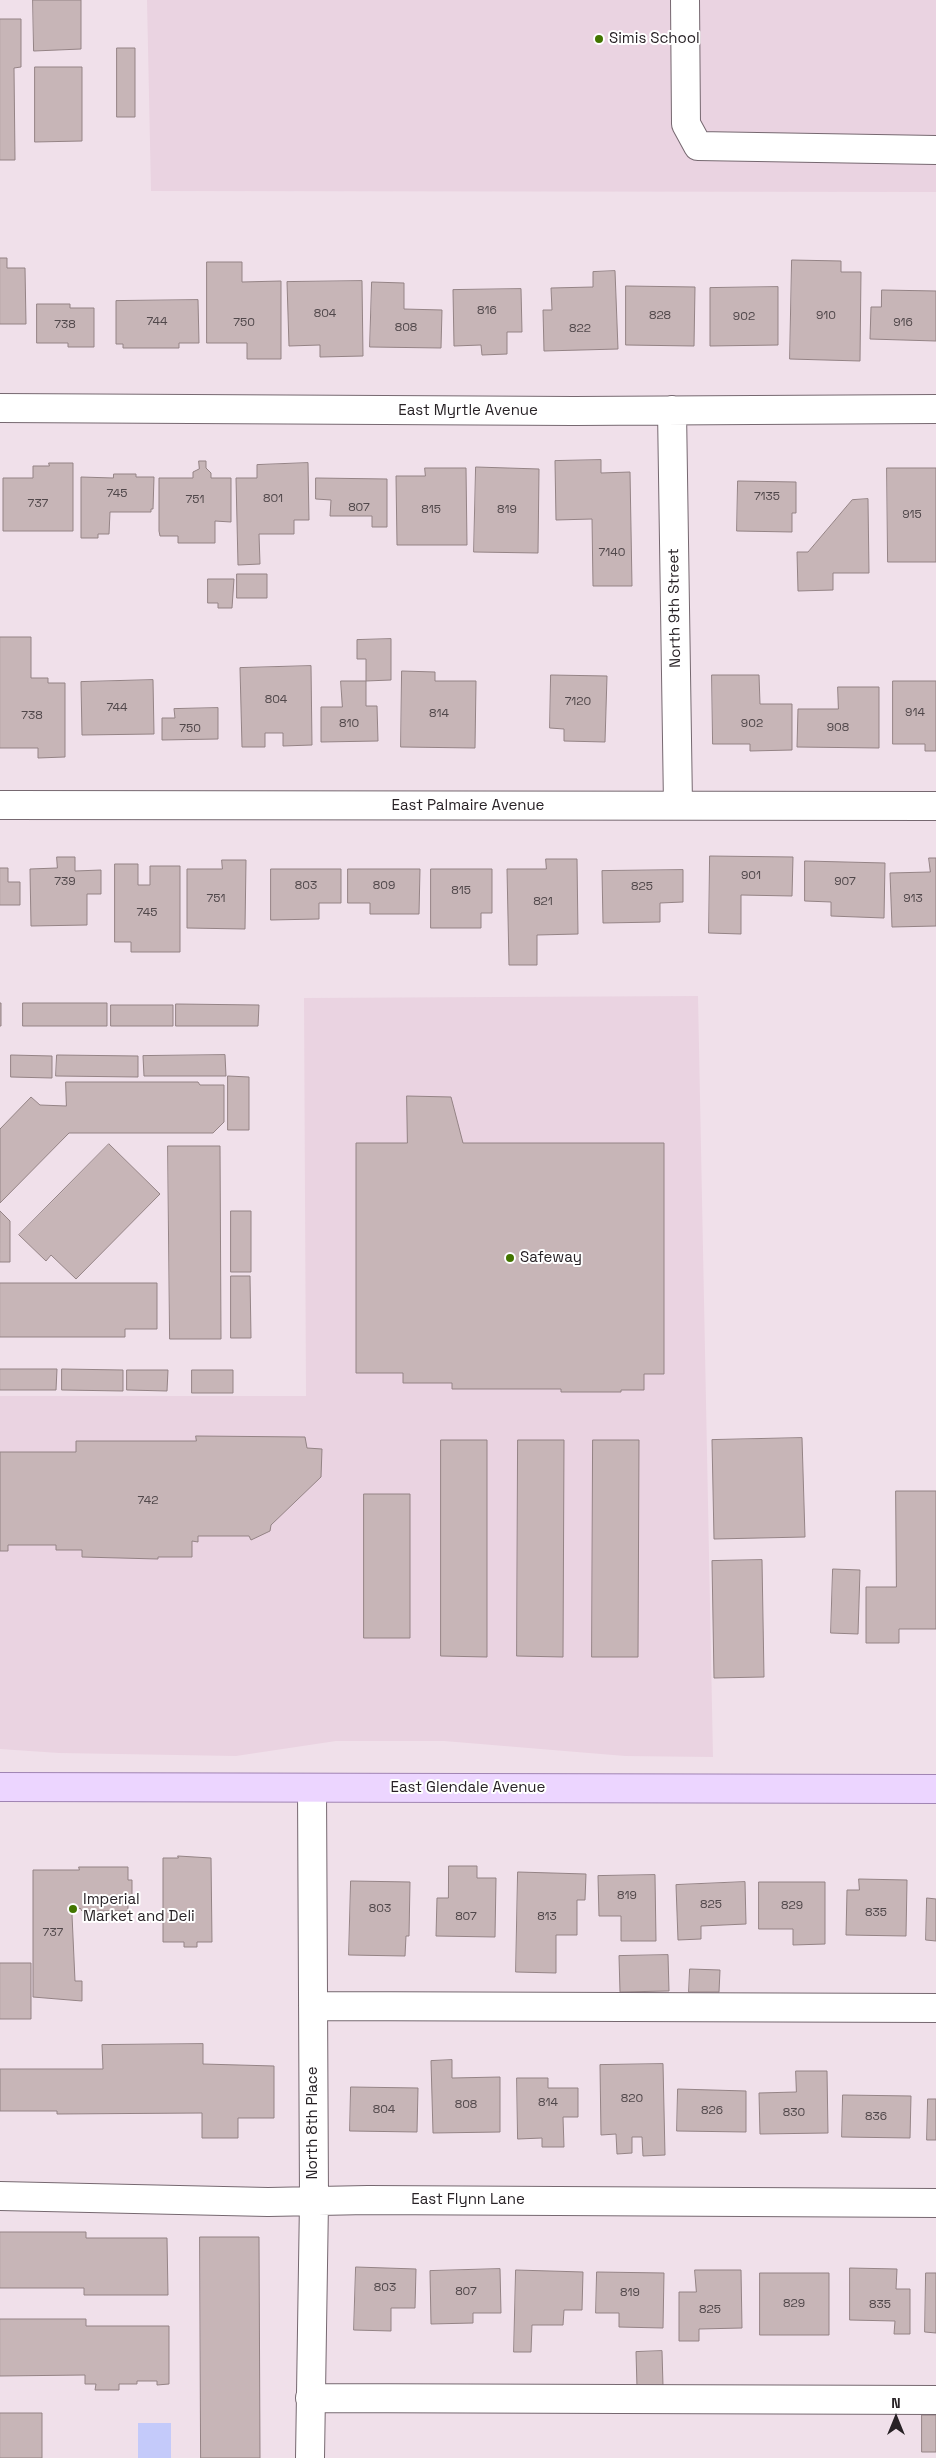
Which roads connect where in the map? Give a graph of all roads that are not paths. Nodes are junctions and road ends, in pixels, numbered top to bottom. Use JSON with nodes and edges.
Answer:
{"nodes":[{"id":1,"x":685,"y":0,"type":"edge"},
{"id":2,"x":936,"y":150,"type":"edge"},
{"id":3,"x":0,"y":408,"type":"edge"},
{"id":4,"x":936,"y":409,"type":"edge"},
{"id":5,"x":672,"y":410,"type":"junction"},
{"id":6,"x":0,"y":806,"type":"edge"},
{"id":7,"x":678,"y":806,"type":"junction"},
{"id":8,"x":936,"y":806,"type":"edge"},
{"id":9,"x":0,"y":1786,"type":"edge"},
{"id":10,"x":312,"y":1788,"type":"junction"},
{"id":11,"x":936,"y":1789,"type":"edge"},
{"id":12,"x":313,"y":2006,"type":"junction"},
{"id":13,"x":936,"y":2008,"type":"edge"},
{"id":14,"x":0,"y":2196,"type":"edge"},
{"id":15,"x":314,"y":2201,"type":"junction"},
{"id":16,"x":936,"y":2203,"type":"edge"},
{"id":17,"x":310,"y":2398,"type":"junction"},
{"id":18,"x":936,"y":2400,"type":"edge"},
{"id":19,"x":310,"y":2458,"type":"edge"}],
"edges":[{"from":1,"to":2,"type":"street"},
{"from":3,"to":5,"type":"street","name":"East Myrtle Avenue"},
{"from":4,"to":5,"type":"street","name":"East Myrtle Avenue"},
{"from":5,"to":7,"type":"street","name":"North 9th Street"},
{"from":6,"to":7,"type":"street","name":"East Palmaire Avenue"},
{"from":7,"to":8,"type":"street","name":"East Palmaire Avenue"},
{"from":9,"to":10,"type":"main road","name":"East Glendale Avenue"},
{"from":10,"to":11,"type":"main road","name":"East Glendale Avenue"},
{"from":10,"to":12,"type":"street","name":"North 8th Place"},
{"from":12,"to":13,"type":"street"},
{"from":12,"to":15,"type":"street","name":"North 8th Place"},
{"from":14,"to":15,"type":"street","name":"East Flynn Lane"},
{"from":15,"to":16,"type":"street","name":"East Flynn Lane"},
{"from":15,"to":17,"type":"street","name":"North 8th Place"},
{"from":17,"to":18,"type":"street"},
{"from":17,"to":19,"type":"street","name":"North 8th Place"}]}
